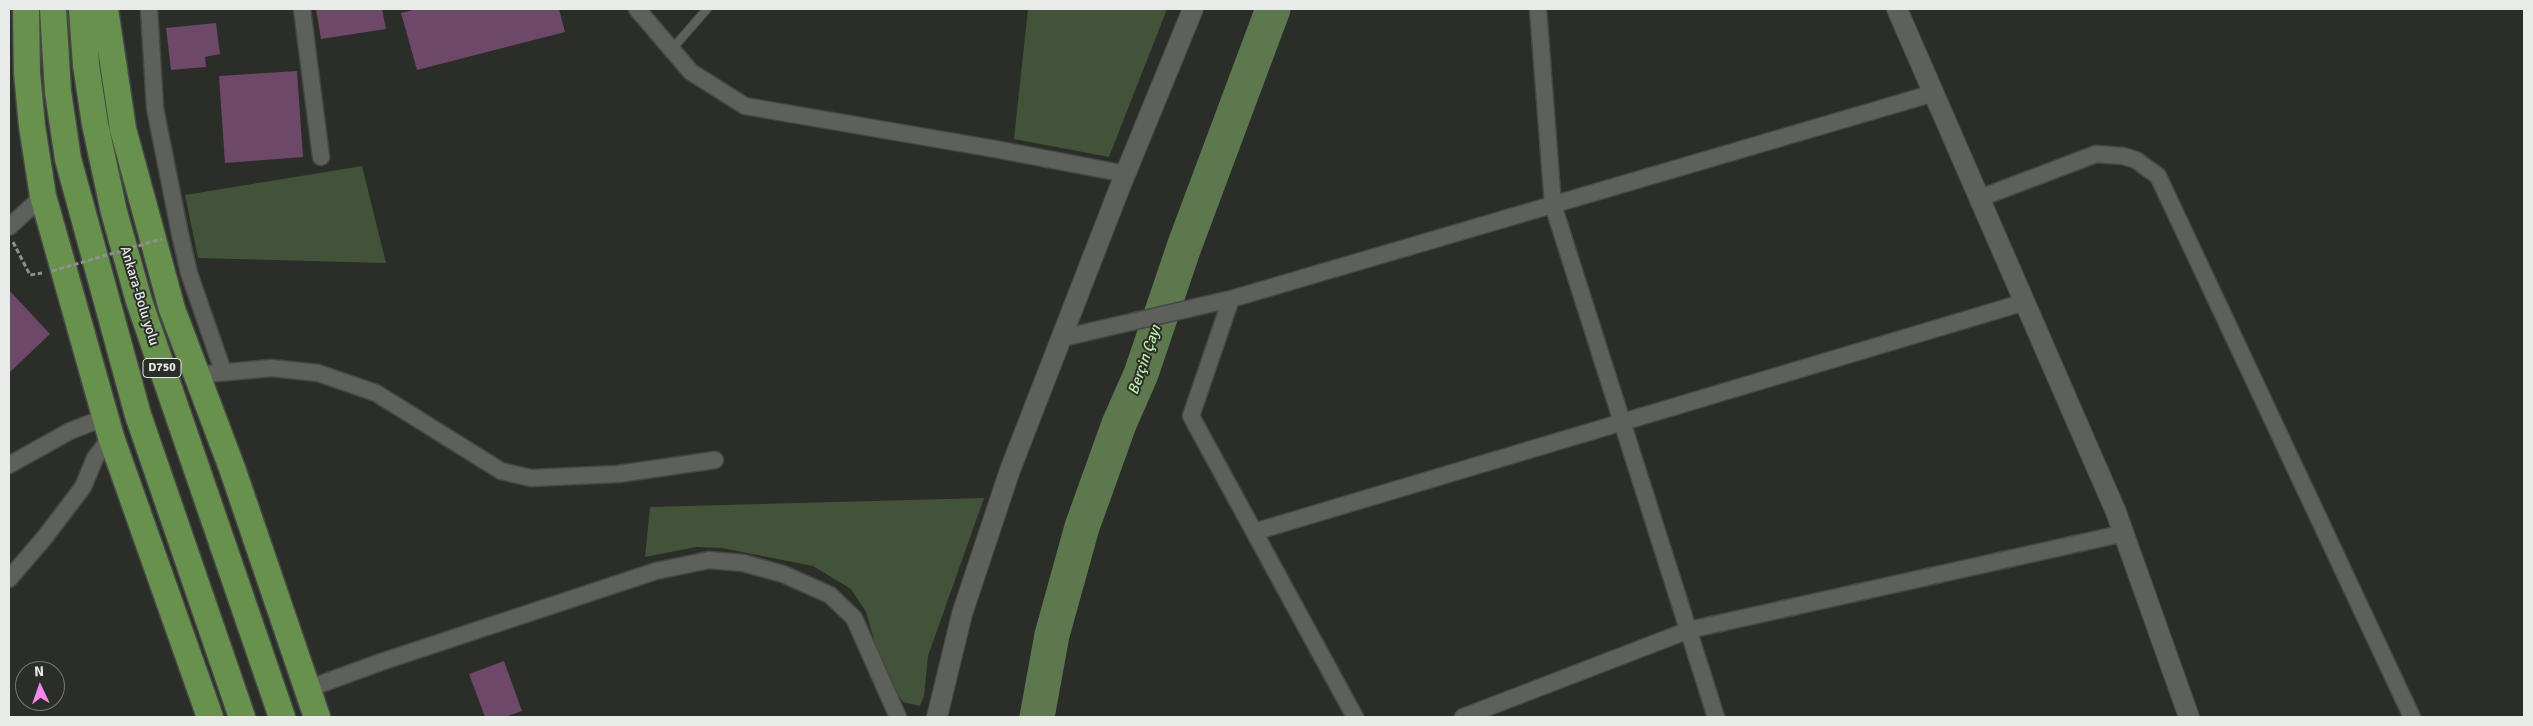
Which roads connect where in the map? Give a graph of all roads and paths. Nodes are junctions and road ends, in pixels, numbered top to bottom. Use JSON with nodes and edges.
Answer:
{"nodes":[{"id":1,"x":26,"y":9,"type":"edge"},
{"id":2,"x":53,"y":9,"type":"edge"},
{"id":3,"x":82,"y":9,"type":"edge"},
{"id":4,"x":106,"y":9,"type":"edge"},
{"id":5,"x":149,"y":9,"type":"edge"},
{"id":6,"x":302,"y":9,"type":"edge"},
{"id":7,"x":637,"y":9,"type":"edge"},
{"id":8,"x":707,"y":9,"type":"edge"},
{"id":9,"x":1193,"y":9,"type":"edge"},
{"id":10,"x":1538,"y":9,"type":"edge"},
{"id":11,"x":1897,"y":9,"type":"edge"},
{"id":12,"x":672,"y":50,"type":"junction"},
{"id":13,"x":1934,"y":93,"type":"junction"},
{"id":14,"x":321,"y":157,"type":"dead end"},
{"id":15,"x":1126,"y":174,"type":"junction"},
{"id":16,"x":43,"y":196,"type":"junction"},
{"id":17,"x":1980,"y":198,"type":"junction"},
{"id":18,"x":1553,"y":205,"type":"junction"},
{"id":19,"x":9,"y":227,"type":"edge"},
{"id":20,"x":9,"y":235,"type":"edge"},
{"id":21,"x":162,"y":239,"type":"dead end"},
{"id":22,"x":52,"y":271,"type":"dead end"},
{"id":23,"x":30,"y":275,"type":"dead end"},
{"id":24,"x":1224,"y":300,"type":"junction"},
{"id":25,"x":2025,"y":302,"type":"junction"},
{"id":26,"x":1068,"y":337,"type":"junction"},
{"id":27,"x":222,"y":370,"type":"junction"},
{"id":28,"x":197,"y":374,"type":"junction"},
{"id":29,"x":1622,"y":422,"type":"junction"},
{"id":30,"x":109,"y":427,"type":"junction"},
{"id":31,"x":715,"y":460,"type":"dead end"},
{"id":32,"x":9,"y":466,"type":"edge"},
{"id":33,"x":1254,"y":532,"type":"junction"},
{"id":34,"x":2125,"y":533,"type":"junction"},
{"id":35,"x":9,"y":579,"type":"edge"},
{"id":36,"x":1688,"y":630,"type":"junction"},
{"id":37,"x":307,"y":689,"type":"junction"},
{"id":38,"x":210,"y":717,"type":"edge"},
{"id":39,"x":242,"y":717,"type":"edge"},
{"id":40,"x":282,"y":717,"type":"edge"},
{"id":41,"x":317,"y":717,"type":"edge"},
{"id":42,"x":898,"y":717,"type":"edge"},
{"id":43,"x":937,"y":717,"type":"edge"},
{"id":44,"x":1355,"y":717,"type":"edge"},
{"id":45,"x":1463,"y":717,"type":"edge"},
{"id":46,"x":1716,"y":717,"type":"edge"},
{"id":47,"x":2189,"y":717,"type":"edge"},
{"id":48,"x":2412,"y":717,"type":"edge"}],
"edges":[{"from":1,"to":16,"type":"highway"},
{"from":2,"to":39,"type":"highway","number":"D750"},
{"from":3,"to":40,"type":"highway","name":"Ankara-Bolu yolu","number":"D750"},
{"from":4,"to":28,"type":"highway"},
{"from":5,"to":27,"type":"street"},
{"from":6,"to":14,"type":"street"},
{"from":7,"to":12,"type":"street"},
{"from":8,"to":12,"type":"lane"},
{"from":9,"to":15,"type":"street"},
{"from":10,"to":18,"type":"street"},
{"from":11,"to":13,"type":"street"},
{"from":12,"to":15,"type":"street"},
{"from":13,"to":17,"type":"street"},
{"from":13,"to":18,"type":"street"},
{"from":15,"to":26,"type":"street"},
{"from":16,"to":19,"type":"street"},
{"from":16,"to":30,"type":"highway"},
{"from":17,"to":25,"type":"street"},
{"from":17,"to":48,"type":"street"},
{"from":18,"to":24,"type":"street"},
{"from":18,"to":29,"type":"street"},
{"from":20,"to":23,"type":"path"},
{"from":21,"to":22,"type":"path","bridge":true},
{"from":24,"to":26,"type":"street"},
{"from":24,"to":33,"type":"street"},
{"from":25,"to":29,"type":"street"},
{"from":25,"to":34,"type":"street"},
{"from":26,"to":43,"type":"street"},
{"from":27,"to":28,"type":"street"},
{"from":27,"to":31,"type":"street"},
{"from":28,"to":37,"type":"highway"},
{"from":29,"to":33,"type":"street"},
{"from":29,"to":36,"type":"street"},
{"from":30,"to":32,"type":"street"},
{"from":30,"to":35,"type":"street"},
{"from":30,"to":38,"type":"highway"},
{"from":33,"to":44,"type":"street"},
{"from":34,"to":36,"type":"street"},
{"from":34,"to":47,"type":"street"},
{"from":36,"to":45,"type":"street"},
{"from":36,"to":46,"type":"street"},
{"from":37,"to":41,"type":"highway"},
{"from":37,"to":42,"type":"street"}]}
